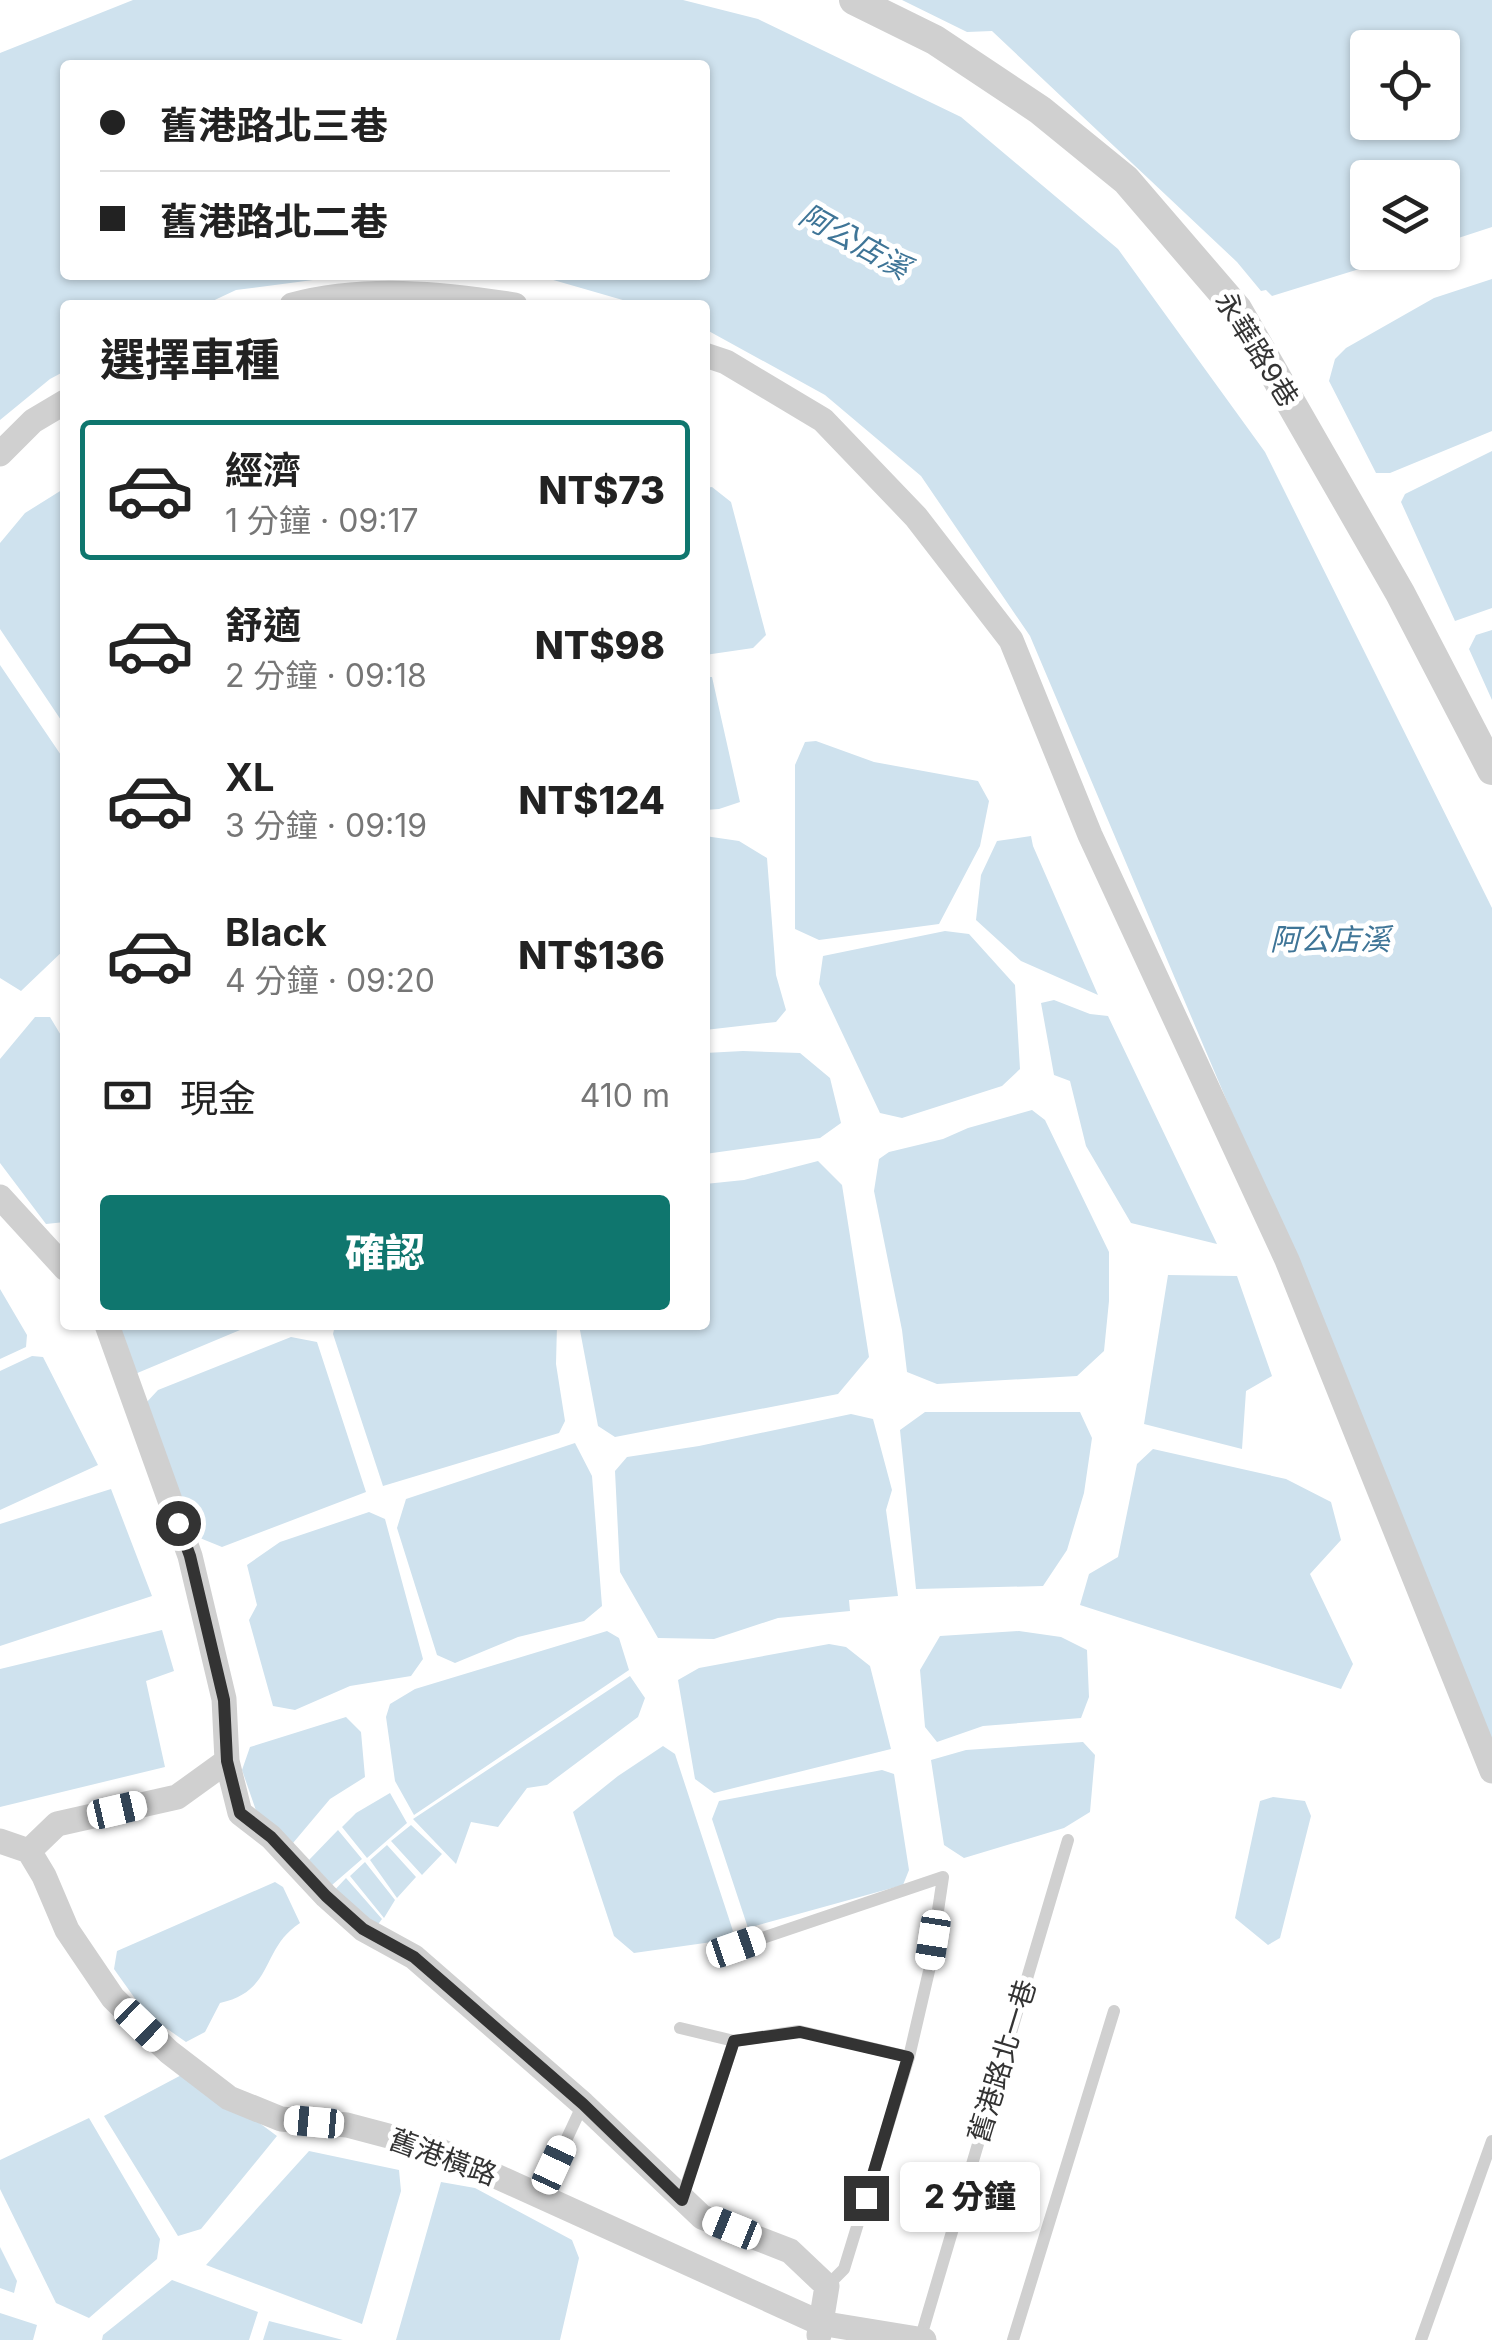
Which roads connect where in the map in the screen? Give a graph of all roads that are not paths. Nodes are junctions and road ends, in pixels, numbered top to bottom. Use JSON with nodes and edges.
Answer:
{"nodes":[{"id":1,"x":854,"y":0,"type":"edge"},
{"id":2,"x":310,"y":300,"type":"edge"},
{"id":3,"x":485,"y":300,"type":"edge"},
{"id":4,"x":710,"y":357,"type":"edge"},
{"id":5,"x":60,"y":405,"type":"edge"},
{"id":6,"x":0,"y":454,"type":"edge"},
{"id":7,"x":1492,"y":770,"type":"edge"},
{"id":8,"x":0,"y":1197,"type":"edge"},
{"id":9,"x":60,"y":1263,"type":"edge"},
{"id":10,"x":109,"y":1330,"type":"edge"},
{"id":11,"x":227,"y":1761,"type":"junction"},
{"id":12,"x":1492,"y":1771,"type":"edge"},
{"id":13,"x":1068,"y":1840,"type":"dead end"},
{"id":14,"x":0,"y":1841,"type":"edge"},
{"id":15,"x":29,"y":1851,"type":"junction"},
{"id":16,"x":736,"y":1947,"type":"dead end"},
{"id":17,"x":1114,"y":2011,"type":"dead end"},
{"id":18,"x":680,"y":2028,"type":"dead end"},
{"id":19,"x":734,"y":2041,"type":"junction"},
{"id":20,"x":908,"y":2057,"type":"junction"},
{"id":21,"x":583,"y":2104,"type":"junction"},
{"id":22,"x":1492,"y":2141,"type":"edge"},
{"id":23,"x":540,"y":2196,"type":"junction"},
{"id":24,"x":682,"y":2200,"type":"junction"},
{"id":25,"x":826,"y":2286,"type":"junction"},
{"id":26,"x":820,"y":2332,"type":"edge"},
{"id":27,"x":921,"y":2339,"type":"edge"},
{"id":28,"x":1013,"y":2340,"type":"edge"},
{"id":29,"x":1421,"y":2340,"type":"edge"}],
"edges":[{"from":1,"to":7,"type":"street","name":"永華路9巷"},
{"from":2,"to":3,"type":"street"},
{"from":4,"to":12,"type":"street"},
{"from":5,"to":6,"type":"street"},
{"from":8,"to":9,"type":"street"},
{"from":10,"to":11,"type":"street"},
{"from":11,"to":15,"type":"street"},
{"from":11,"to":21,"type":"street"},
{"from":13,"to":27,"type":"lane","name":"舊港路北一巷"},
{"from":14,"to":15,"type":"street"},
{"from":15,"to":23,"type":"street","name":"舊港橫路"},
{"from":16,"to":20,"type":"lane"},
{"from":17,"to":28,"type":"lane"},
{"from":18,"to":19,"type":"lane"},
{"from":19,"to":20,"type":"lane"},
{"from":19,"to":24,"type":"lane"},
{"from":20,"to":25,"type":"lane"},
{"from":21,"to":23,"type":"lane"},
{"from":21,"to":24,"type":"street"},
{"from":22,"to":29,"type":"lane"},
{"from":23,"to":26,"type":"street","name":"舊港橫路"},
{"from":24,"to":25,"type":"street"},
{"from":25,"to":26,"type":"street"},
{"from":26,"to":27,"type":"street","name":"舊港橫路"}]}
